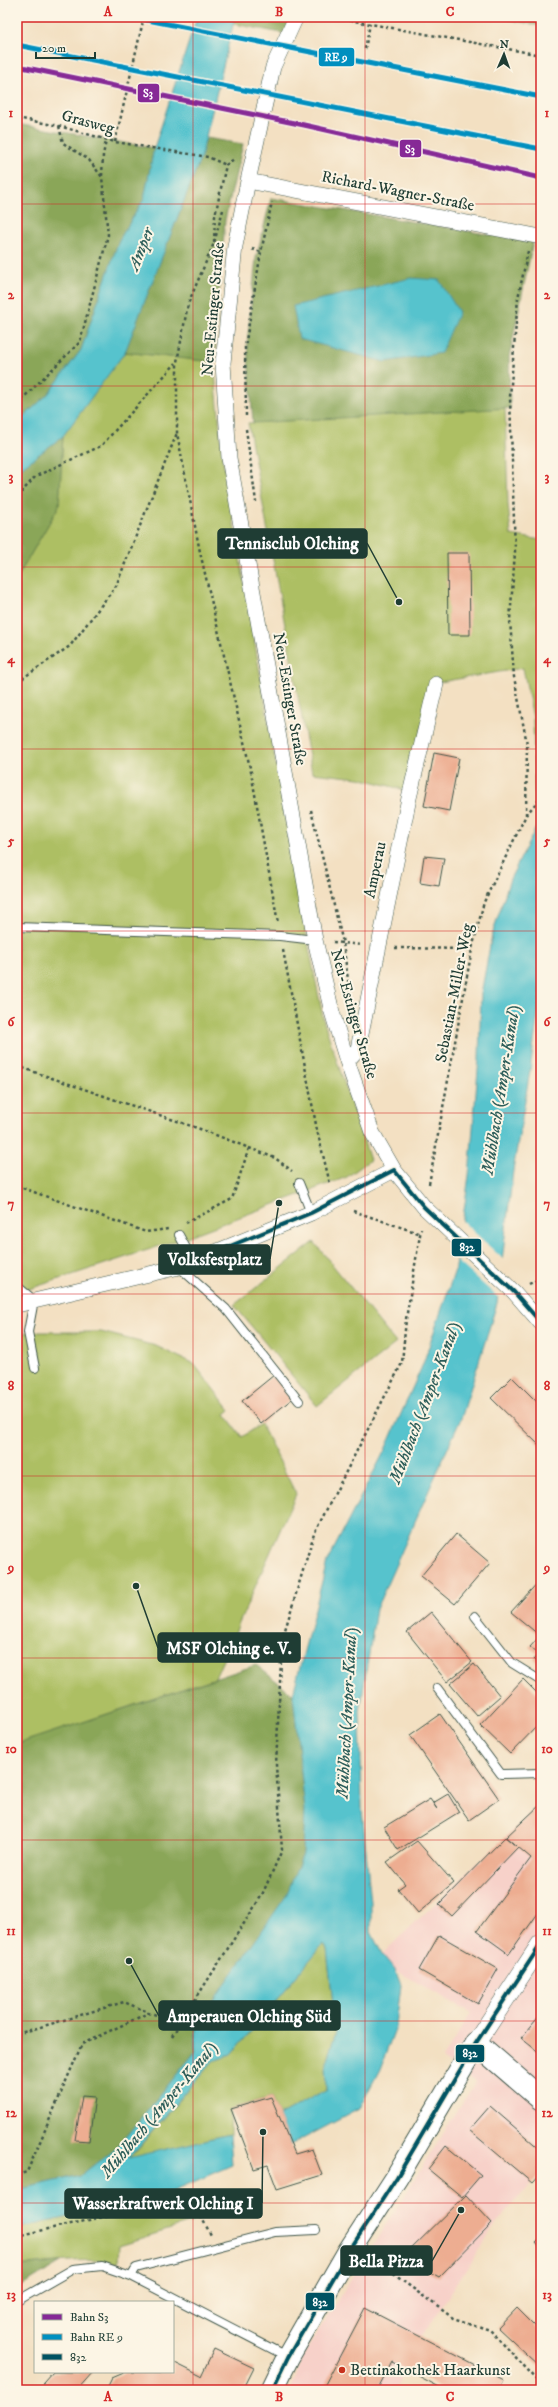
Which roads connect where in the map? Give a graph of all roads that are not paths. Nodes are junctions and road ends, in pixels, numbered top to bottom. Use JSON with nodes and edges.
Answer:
{"nodes":[{"id":1,"x":296,"y":17,"type":"edge"},
{"id":2,"x":248,"y":181,"type":"junction"},
{"id":3,"x":536,"y":236,"type":"edge"},
{"id":4,"x":436,"y":684,"type":"dead end"},
{"id":5,"x":17,"y":927,"type":"edge"},
{"id":6,"x":315,"y":940,"type":"junction"},
{"id":7,"x":347,"y":1061,"type":"junction"},
{"id":8,"x":394,"y":1170,"type":"junction"},
{"id":9,"x":299,"y":1184,"type":"road end"},
{"id":10,"x":312,"y":1213,"type":"junction"},
{"id":11,"x":179,"y":1235,"type":"dead end"},
{"id":12,"x":194,"y":1261,"type":"junction"},
{"id":13,"x":179,"y":1267,"type":"junction"},
{"id":14,"x":17,"y":1286,"type":"edge"},
{"id":15,"x":34,"y":1300,"type":"junction"},
{"id":16,"x":17,"y":1305,"type":"edge"},
{"id":17,"x":541,"y":1323,"type":"edge"},
{"id":18,"x":36,"y":1368,"type":"dead end"},
{"id":19,"x":299,"y":1401,"type":"dead end"},
{"id":20,"x":475,"y":1616,"type":"dead end"},
{"id":21,"x":541,"y":1681,"type":"edge"},
{"id":22,"x":437,"y":1688,"type":"dead end"},
{"id":23,"x":541,"y":1773,"type":"edge"},
{"id":24,"x":541,"y":1944,"type":"edge"},
{"id":25,"x":476,"y":2043,"type":"junction"},
{"id":26,"x":541,"y":2099,"type":"edge"},
{"id":27,"x":316,"y":2230,"type":"dead end"},
{"id":28,"x":131,"y":2276,"type":"junction"},
{"id":29,"x":17,"y":2301,"type":"edge"},
{"id":30,"x":288,"y":2357,"type":"junction"},
{"id":31,"x":272,"y":2390,"type":"edge"}],
"edges":[{"from":1,"to":2,"type":"street","name":"Neu-Estinger Straße"},
{"from":2,"to":3,"type":"street","name":"Richard-Wagner-Straße"},
{"from":2,"to":6,"type":"street","name":"Neu-Estinger Straße"},
{"from":4,"to":7,"type":"street","name":"Amperau"},
{"from":5,"to":6,"type":"lane"},
{"from":6,"to":7,"type":"street","name":"Neu-Estinger Straße"},
{"from":7,"to":8,"type":"street","name":"Neu-Estinger Straße"},
{"from":8,"to":10,"type":"street"},
{"from":8,"to":17,"type":"street","name":"Neu-Estinger Straße"},
{"from":9,"to":10,"type":"lane"},
{"from":10,"to":12,"type":"street"},
{"from":11,"to":12,"type":"lane"},
{"from":12,"to":13,"type":"street"},
{"from":13,"to":15,"type":"street"},
{"from":13,"to":19,"type":"lane"},
{"from":14,"to":15,"type":"lane"},
{"from":15,"to":16,"type":"street"},
{"from":15,"to":18,"type":"lane"},
{"from":20,"to":21,"type":"lane"},
{"from":22,"to":23,"type":"lane"},
{"from":24,"to":25,"type":"street"},
{"from":25,"to":26,"type":"main road"},
{"from":25,"to":30,"type":"main road"},
{"from":27,"to":28,"type":"lane"},
{"from":28,"to":29,"type":"lane"},
{"from":28,"to":30,"type":"lane"},
{"from":30,"to":31,"type":"main road"}]}
